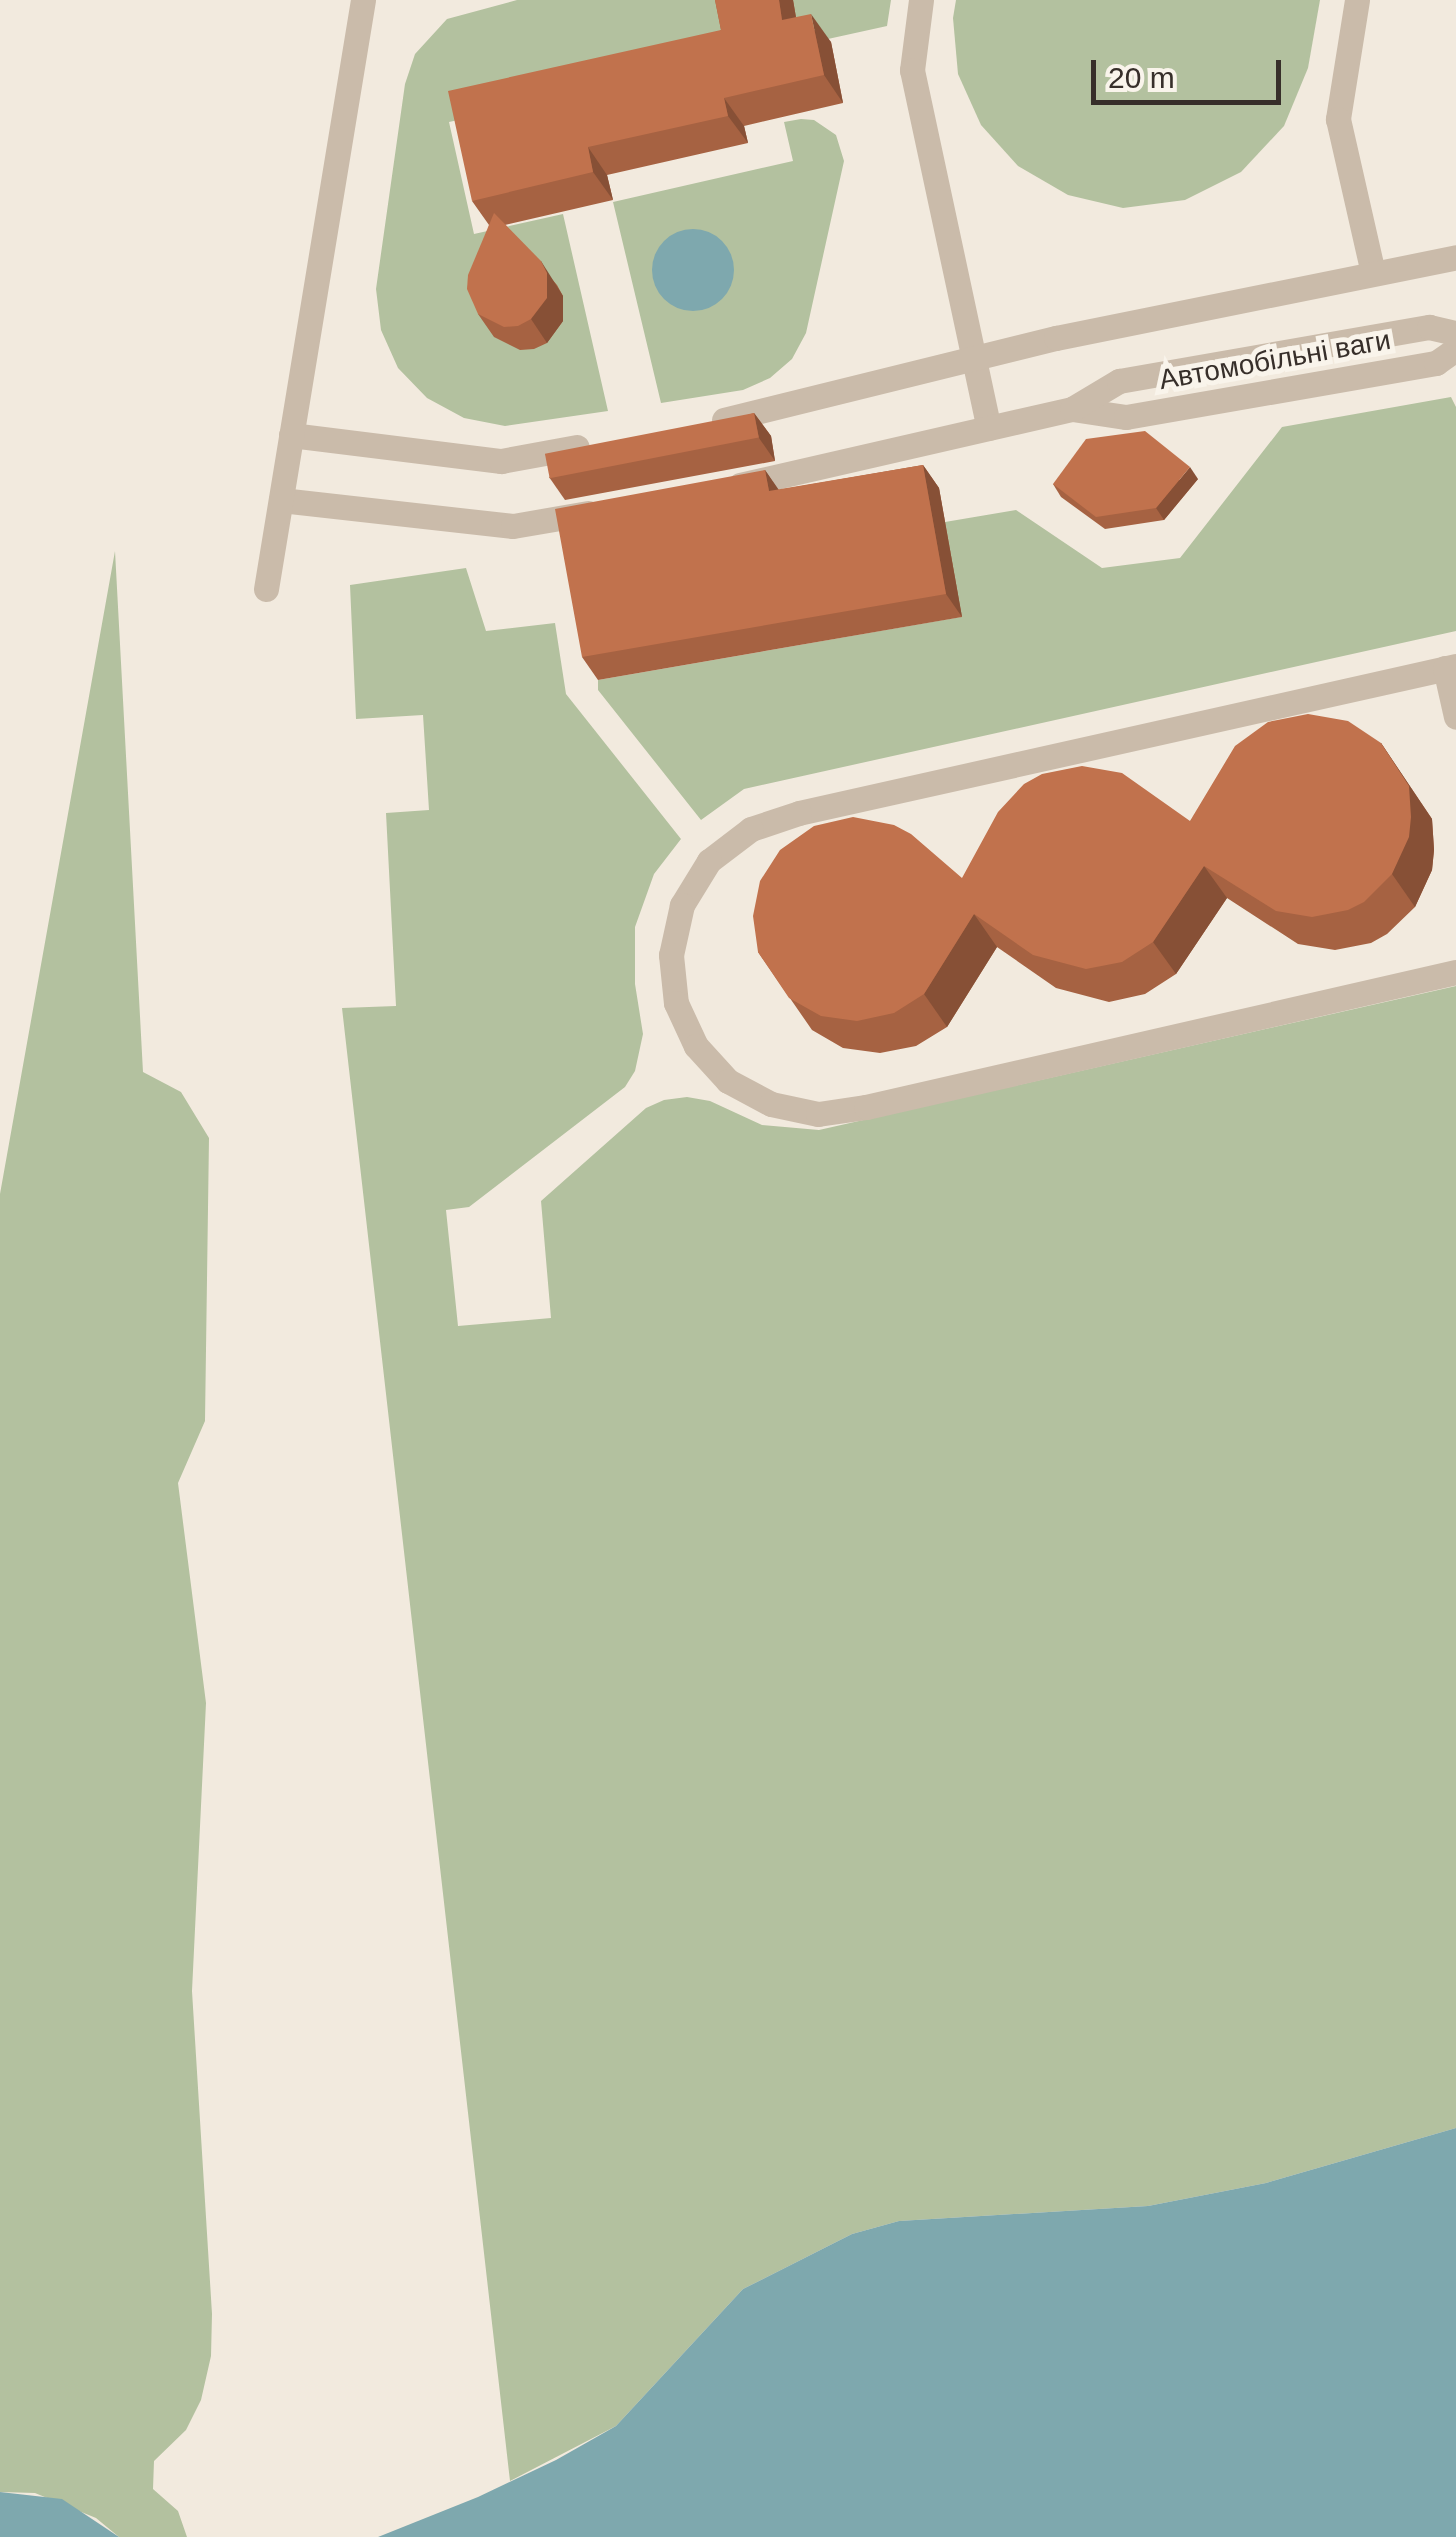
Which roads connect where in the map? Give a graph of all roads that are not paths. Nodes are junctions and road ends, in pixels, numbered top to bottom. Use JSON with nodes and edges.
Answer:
{"nodes":[{"id":1,"x":362,"y":0,"type":"edge"},
{"id":2,"x":922,"y":0,"type":"edge"},
{"id":3,"x":1358,"y":0,"type":"edge"},
{"id":4,"x":1456,"y":256,"type":"edge"},
{"id":5,"x":1373,"y":273,"type":"junction"},
{"id":6,"x":1456,"y":333,"type":"edge"},
{"id":7,"x":1446,"y":356,"type":"edge"},
{"id":8,"x":973,"y":360,"type":"junction"},
{"id":9,"x":1072,"y":409,"type":"junction"},
{"id":10,"x":697,"y":425,"type":"edge"},
{"id":11,"x":989,"y":428,"type":"junction"},
{"id":12,"x":291,"y":435,"type":"junction"},
{"id":13,"x":599,"y":443,"type":"edge"},
{"id":14,"x":714,"y":490,"type":"edge"},
{"id":15,"x":281,"y":500,"type":"junction"},
{"id":16,"x":604,"y":510,"type":"edge"},
{"id":17,"x":266,"y":589,"type":"dead end"},
{"id":18,"x":1450,"y":667,"type":"edge"},
{"id":19,"x":1456,"y":717,"type":"edge"},
{"id":20,"x":1456,"y":972,"type":"edge"}],
"edges":[{"from":1,"to":12,"type":"lane"},
{"from":2,"to":8,"type":"lane"},
{"from":3,"to":5,"type":"lane"},
{"from":4,"to":5,"type":"lane"},
{"from":5,"to":8,"type":"lane"},
{"from":6,"to":9,"type":"lane","name":"Автомобільні ваги"},
{"from":7,"to":9,"type":"lane","name":"Автомобільні ваги"},
{"from":8,"to":10,"type":"lane"},
{"from":8,"to":11,"type":"lane"},
{"from":9,"to":11,"type":"lane"},
{"from":11,"to":14,"type":"lane"},
{"from":12,"to":13,"type":"lane"},
{"from":12,"to":15,"type":"lane"},
{"from":15,"to":16,"type":"lane"},
{"from":15,"to":17,"type":"lane"},
{"from":18,"to":19,"type":"lane"},
{"from":18,"to":20,"type":"lane"}]}
